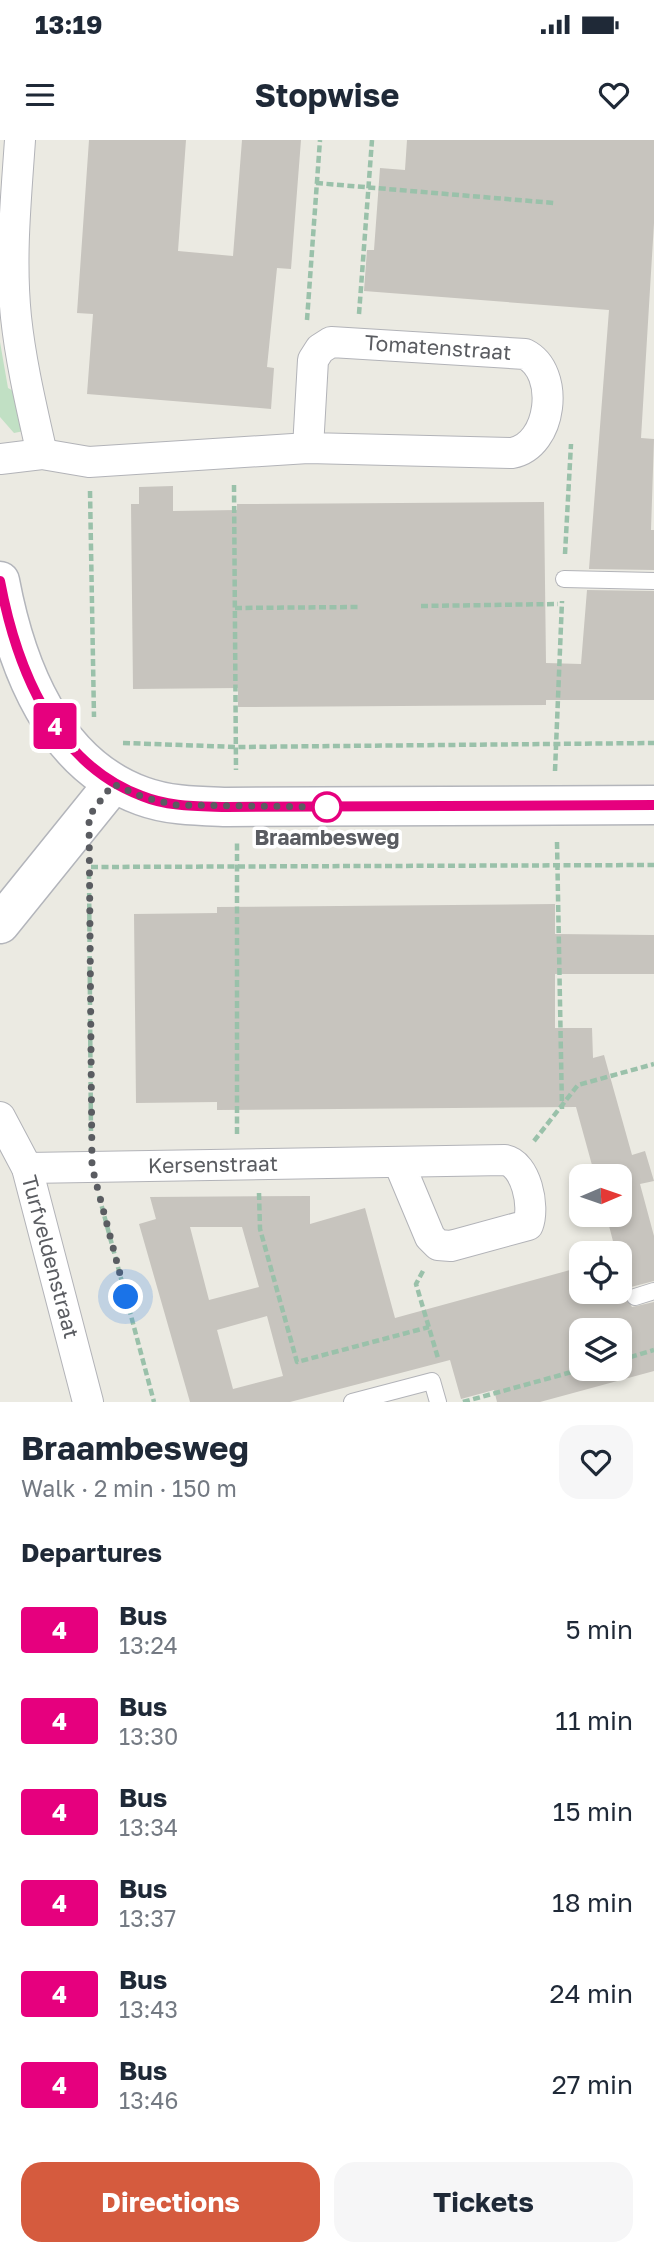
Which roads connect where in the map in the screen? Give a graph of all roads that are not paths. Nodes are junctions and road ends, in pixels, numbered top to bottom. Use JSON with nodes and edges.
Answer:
{"nodes":[{"id":1,"x":20,"y":140,"type":"edge"},
{"id":2,"x":308,"y":448,"type":"junction"},
{"id":3,"x":42,"y":454,"type":"junction"},
{"id":4,"x":0,"y":459,"type":"edge"},
{"id":5,"x":564,"y":579,"type":"road end"},
{"id":6,"x":0,"y":581,"type":"edge"},
{"id":7,"x":654,"y":581,"type":"edge"},
{"id":8,"x":110,"y":765,"type":"junction"},
{"id":9,"x":654,"y":805,"type":"edge"},
{"id":10,"x":0,"y":924,"type":"edge"},
{"id":11,"x":0,"y":1117,"type":"edge"},
{"id":12,"x":399,"y":1163,"type":"junction"},
{"id":13,"x":27,"y":1168,"type":"junction"},
{"id":14,"x":654,"y":1292,"type":"edge"},
{"id":15,"x":635,"y":1297,"type":"dead end"},
{"id":16,"x":88,"y":1402,"type":"edge"},
{"id":17,"x":352,"y":1402,"type":"edge"},
{"id":18,"x":438,"y":1402,"type":"edge"}],
"edges":[{"from":1,"to":3,"type":"street"},
{"from":2,"to":2,"type":"street","name":"Tomatenstraat"},
{"from":2,"to":3,"type":"street","name":"Tomatenstraat"},
{"from":3,"to":4,"type":"street","name":"Tomatenstraat"},
{"from":5,"to":7,"type":"lane"},
{"from":6,"to":8,"type":"street"},
{"from":8,"to":9,"type":"street"},
{"from":8,"to":10,"type":"street"},
{"from":11,"to":13,"type":"street","name":"Turfveldenstraat"},
{"from":12,"to":12,"type":"street","name":"Kersenstraat"},
{"from":12,"to":13,"type":"street","name":"Kersenstraat"},
{"from":13,"to":16,"type":"street","name":"Turfveldenstraat"},
{"from":14,"to":15,"type":"lane"},
{"from":17,"to":18,"type":"lane"}]}
